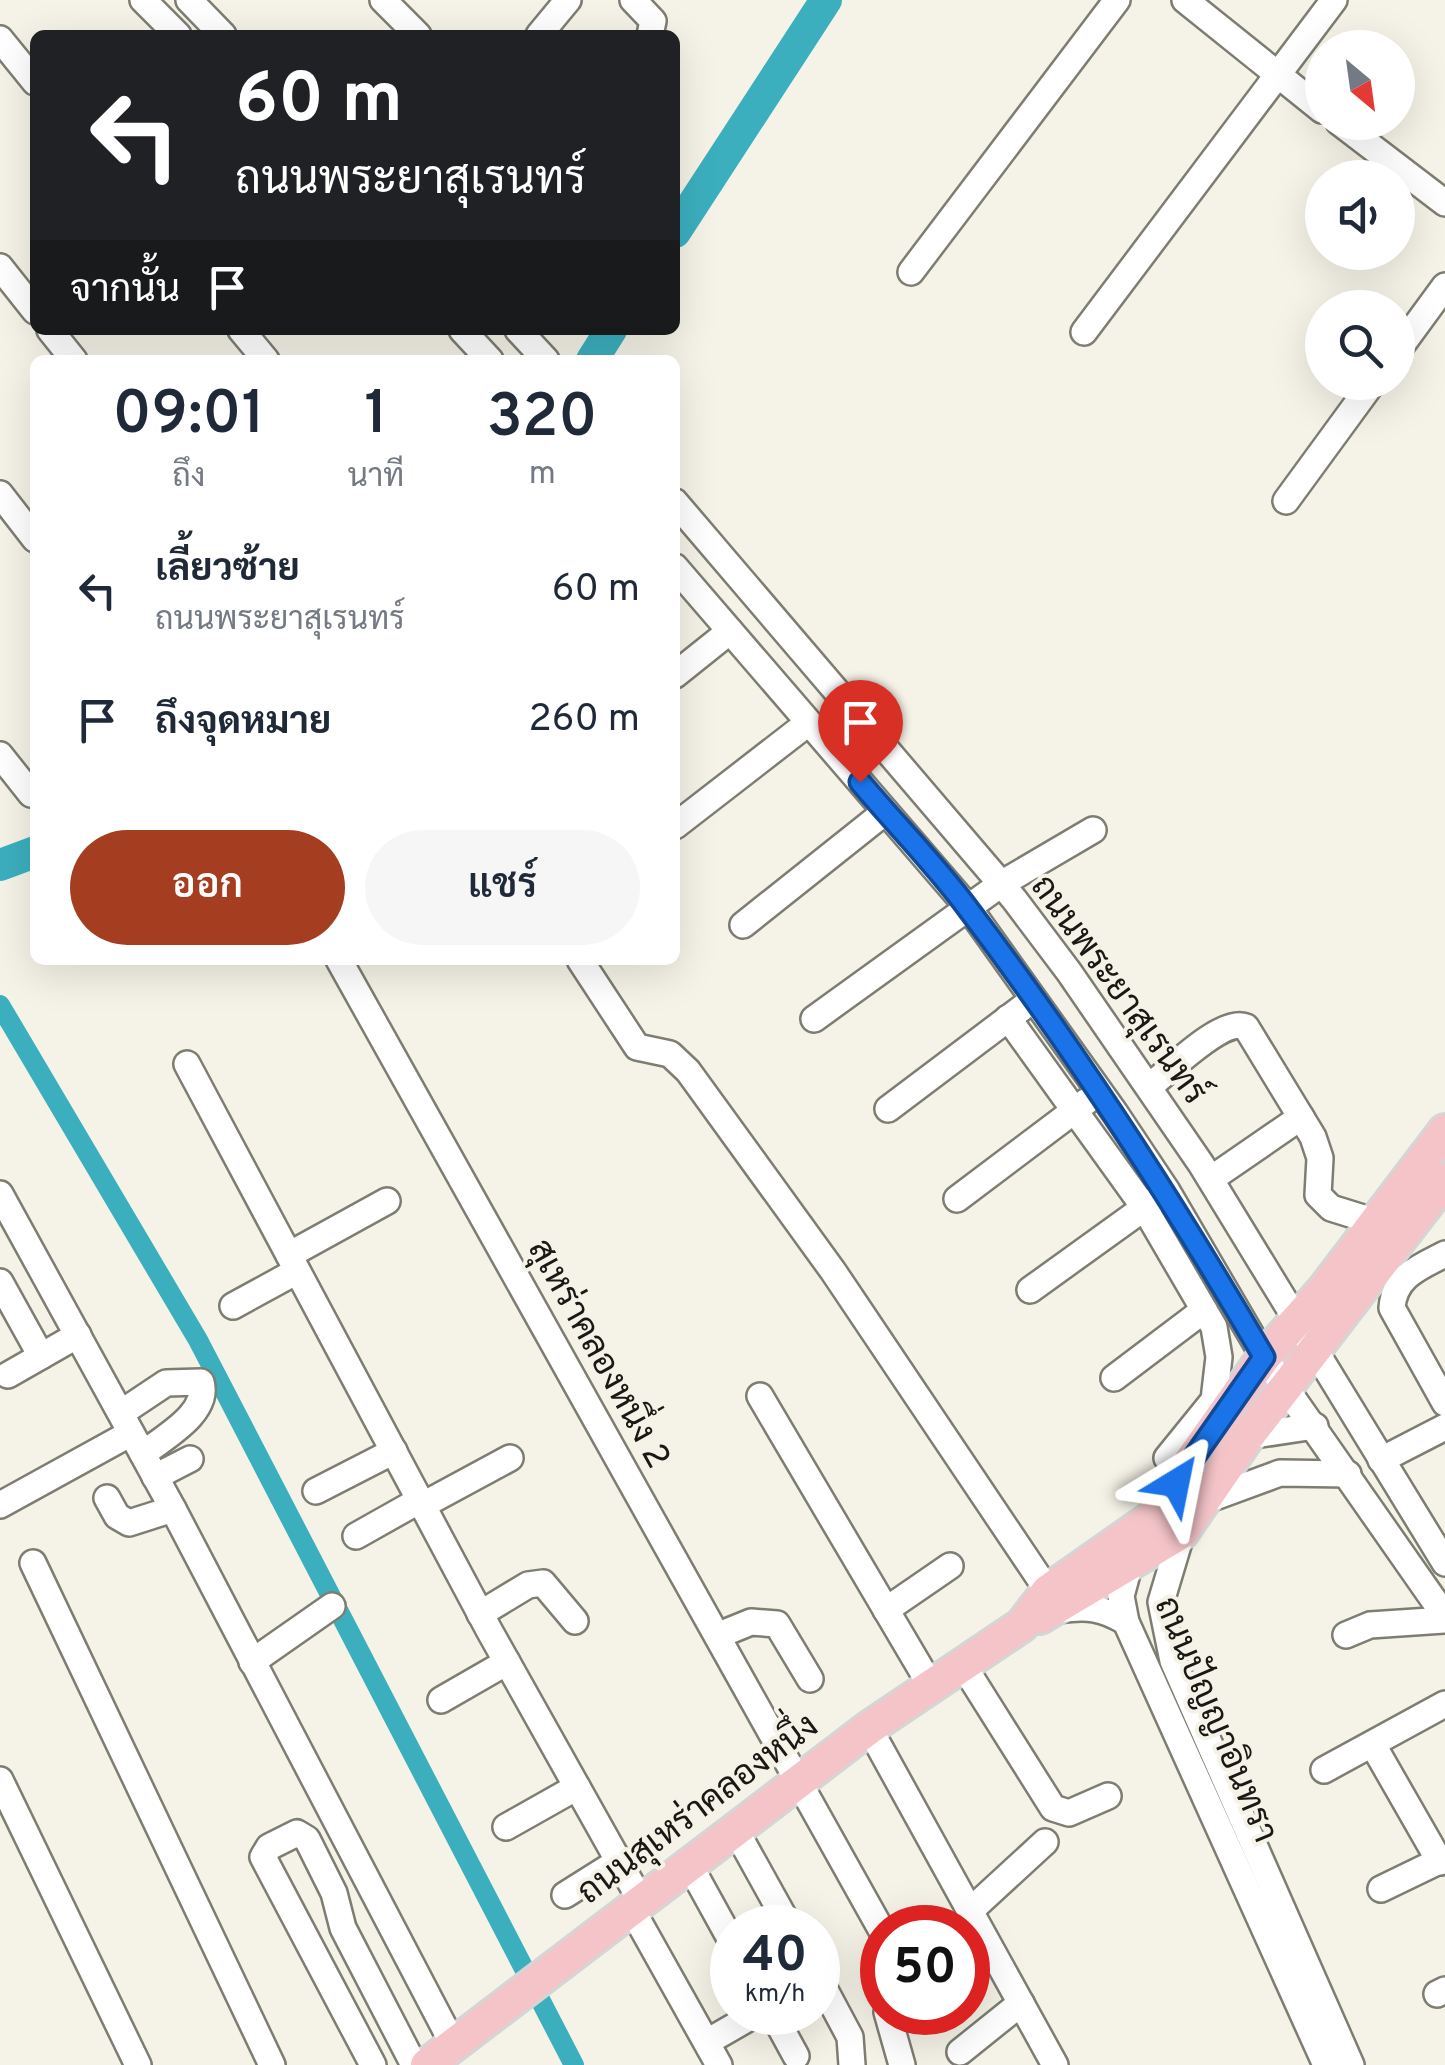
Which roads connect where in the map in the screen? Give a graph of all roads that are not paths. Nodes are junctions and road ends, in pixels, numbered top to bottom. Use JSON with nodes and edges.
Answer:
{"nodes":[{"id":1,"x":143,"y":0,"type":"edge"},
{"id":2,"x":189,"y":0,"type":"edge"},
{"id":3,"x":384,"y":0,"type":"edge"},
{"id":4,"x":568,"y":0,"type":"edge"},
{"id":5,"x":633,"y":0,"type":"edge"},
{"id":6,"x":1117,"y":0,"type":"edge"},
{"id":7,"x":1186,"y":0,"type":"edge"},
{"id":8,"x":1334,"y":0,"type":"edge"},
{"id":9,"x":173,"y":30,"type":"edge"},
{"id":10,"x":219,"y":30,"type":"edge"},
{"id":11,"x":413,"y":30,"type":"edge"},
{"id":12,"x":542,"y":30,"type":"edge"},
{"id":13,"x":651,"y":30,"type":"edge"},
{"id":14,"x":0,"y":40,"type":"edge"},
{"id":15,"x":1276,"y":75,"type":"junction"},
{"id":16,"x":30,"y":76,"type":"edge"},
{"id":17,"x":1305,"y":97,"type":"edge"},
{"id":18,"x":1363,"y":140,"type":"edge"},
{"id":19,"x":1445,"y":203,"type":"edge"},
{"id":20,"x":0,"y":268,"type":"edge"},
{"id":21,"x":912,"y":272,"type":"dead end"},
{"id":22,"x":1445,"y":286,"type":"edge"},
{"id":23,"x":30,"y":305,"type":"edge"},
{"id":24,"x":1415,"y":327,"type":"edge"},
{"id":25,"x":1084,"y":332,"type":"dead end"},
{"id":26,"x":245,"y":335,"type":"edge"},
{"id":27,"x":467,"y":335,"type":"edge"},
{"id":28,"x":523,"y":335,"type":"edge"},
{"id":29,"x":262,"y":355,"type":"edge"},
{"id":30,"x":485,"y":355,"type":"edge"},
{"id":31,"x":541,"y":355,"type":"edge"},
{"id":32,"x":1360,"y":400,"type":"edge"},
{"id":33,"x":0,"y":494,"type":"edge"},
{"id":34,"x":1286,"y":501,"type":"dead end"},
{"id":35,"x":680,"y":508,"type":"edge"},
{"id":36,"x":30,"y":532,"type":"edge"},
{"id":37,"x":680,"y":573,"type":"edge"},
{"id":38,"x":730,"y":632,"type":"junction"},
{"id":39,"x":680,"y":671,"type":"edge"},
{"id":40,"x":808,"y":723,"type":"junction"},
{"id":41,"x":0,"y":756,"type":"edge"},
{"id":42,"x":30,"y":794,"type":"dead end"},
{"id":43,"x":885,"y":812,"type":"junction"},
{"id":44,"x":680,"y":822,"type":"edge"},
{"id":45,"x":1093,"y":830,"type":"dead end"},
{"id":46,"x":1001,"y":884,"type":"junction"},
{"id":47,"x":968,"y":908,"type":"junction"},
{"id":48,"x":743,"y":926,"type":"dead end"},
{"id":49,"x":342,"y":965,"type":"edge"},
{"id":50,"x":583,"y":965,"type":"edge"},
{"id":51,"x":1034,"y":1000,"type":"junction"},
{"id":52,"x":1008,"y":1018,"type":"junction"},
{"id":53,"x":814,"y":1020,"type":"dead end"},
{"id":54,"x":187,"y":1064,"type":"dead end"},
{"id":55,"x":1150,"y":1086,"type":"junction"},
{"id":56,"x":1098,"y":1092,"type":"junction"},
{"id":57,"x":888,"y":1109,"type":"dead end"},
{"id":58,"x":1076,"y":1111,"type":"junction"},
{"id":59,"x":1300,"y":1117,"type":"junction"},
{"id":60,"x":1445,"y":1131,"type":"edge"},
{"id":61,"x":1210,"y":1179,"type":"junction"},
{"id":62,"x":1167,"y":1191,"type":"junction"},
{"id":63,"x":0,"y":1194,"type":"edge"},
{"id":64,"x":1441,"y":1194,"type":"edge"},
{"id":65,"x":387,"y":1200,"type":"dead end"},
{"id":66,"x":957,"y":1200,"type":"dead end"},
{"id":67,"x":1144,"y":1207,"type":"junction"},
{"id":68,"x":1376,"y":1222,"type":"junction"},
{"id":69,"x":1445,"y":1254,"type":"edge"},
{"id":70,"x":293,"y":1263,"type":"junction"},
{"id":71,"x":1270,"y":1275,"type":"junction"},
{"id":72,"x":0,"y":1282,"type":"edge"},
{"id":73,"x":1030,"y":1290,"type":"dead end"},
{"id":74,"x":1322,"y":1291,"type":"junction"},
{"id":75,"x":234,"y":1306,"type":"dead end"},
{"id":76,"x":1204,"y":1310,"type":"junction"},
{"id":77,"x":1341,"y":1320,"type":"junction"},
{"id":78,"x":1298,"y":1322,"type":"junction"},
{"id":79,"x":78,"y":1335,"type":"junction"},
{"id":80,"x":1316,"y":1352,"type":"junction"},
{"id":81,"x":41,"y":1356,"type":"junction"},
{"id":82,"x":1264,"y":1357,"type":"junction"},
{"id":83,"x":8,"y":1375,"type":"dead end"},
{"id":84,"x":1114,"y":1378,"type":"dead end"},
{"id":85,"x":1286,"y":1387,"type":"junction"},
{"id":86,"x":1340,"y":1394,"type":"junction"},
{"id":87,"x":760,"y":1396,"type":"dead end"},
{"id":88,"x":1445,"y":1404,"type":"edge"},
{"id":89,"x":1315,"y":1426,"type":"junction"},
{"id":90,"x":1445,"y":1427,"type":"edge"},
{"id":91,"x":132,"y":1433,"type":"junction"},
{"id":92,"x":1248,"y":1436,"type":"junction"},
{"id":93,"x":394,"y":1451,"type":"junction"},
{"id":94,"x":510,"y":1458,"type":"dead end"},
{"id":95,"x":1167,"y":1458,"type":"dead end"},
{"id":96,"x":190,"y":1459,"type":"dead end"},
{"id":97,"x":1381,"y":1460,"type":"junction"},
{"id":98,"x":1348,"y":1474,"type":"junction"},
{"id":99,"x":156,"y":1477,"type":"junction"},
{"id":100,"x":316,"y":1491,"type":"dead end"},
{"id":101,"x":107,"y":1498,"type":"dead end"},
{"id":102,"x":1204,"y":1501,"type":"junction"},
{"id":103,"x":1,"y":1502,"type":"edge"},
{"id":104,"x":421,"y":1502,"type":"junction"},
{"id":105,"x":172,"y":1509,"type":"junction"},
{"id":106,"x":1153,"y":1514,"type":"junction"},
{"id":107,"x":1182,"y":1532,"type":"junction"},
{"id":108,"x":356,"y":1536,"type":"dead end"},
{"id":109,"x":1442,"y":1552,"type":"edge"},
{"id":110,"x":33,"y":1563,"type":"dead end"},
{"id":111,"x":950,"y":1566,"type":"dead end"},
{"id":112,"x":1126,"y":1566,"type":"junction"},
{"id":113,"x":1053,"y":1601,"type":"junction"},
{"id":114,"x":332,"y":1606,"type":"dead end"},
{"id":115,"x":886,"y":1610,"type":"junction"},
{"id":116,"x":480,"y":1614,"type":"junction"},
{"id":117,"x":1445,"y":1618,"type":"edge"},
{"id":118,"x":575,"y":1621,"type":"dead end"},
{"id":119,"x":1126,"y":1622,"type":"junction"},
{"id":120,"x":1346,"y":1634,"type":"dead end"},
{"id":121,"x":719,"y":1635,"type":"junction"},
{"id":122,"x":252,"y":1662,"type":"junction"},
{"id":123,"x":507,"y":1662,"type":"junction"},
{"id":124,"x":962,"y":1665,"type":"junction"},
{"id":125,"x":810,"y":1679,"type":"dead end"},
{"id":126,"x":931,"y":1686,"type":"junction"},
{"id":127,"x":1444,"y":1692,"type":"edge"},
{"id":128,"x":440,"y":1700,"type":"dead end"},
{"id":129,"x":870,"y":1728,"type":"junction"},
{"id":130,"x":1373,"y":1746,"type":"junction"},
{"id":131,"x":1324,"y":1770,"type":"dead end"},
{"id":132,"x":0,"y":1780,"type":"edge"},
{"id":133,"x":800,"y":1780,"type":"junction"},
{"id":134,"x":577,"y":1787,"type":"junction"},
{"id":135,"x":1108,"y":1796,"type":"dead end"},
{"id":136,"x":506,"y":1827,"type":"dead end"},
{"id":137,"x":736,"y":1829,"type":"junction"},
{"id":138,"x":1045,"y":1842,"type":"dead end"},
{"id":139,"x":1442,"y":1860,"type":"edge"},
{"id":140,"x":618,"y":1861,"type":"junction"},
{"id":141,"x":689,"y":1864,"type":"junction"},
{"id":142,"x":1381,"y":1889,"type":"dead end"},
{"id":143,"x":565,"y":1895,"type":"dead end"},
{"id":144,"x":636,"y":1904,"type":"junction"},
{"id":145,"x":712,"y":1905,"type":"edge"},
{"id":146,"x":777,"y":1905,"type":"edge"},
{"id":147,"x":868,"y":1905,"type":"edge"},
{"id":148,"x":967,"y":1905,"type":"edge"},
{"id":149,"x":977,"y":1905,"type":"edge"},
{"id":150,"x":339,"y":1915,"type":"junction"},
{"id":151,"x":305,"y":1931,"type":"junction"},
{"id":152,"x":990,"y":1947,"type":"edge"},
{"id":153,"x":1021,"y":2003,"type":"junction"},
{"id":154,"x":840,"y":2019,"type":"edge"},
{"id":155,"x":398,"y":2035,"type":"junction"},
{"id":156,"x":734,"y":2035,"type":"edge"},
{"id":157,"x":785,"y":2035,"type":"edge"},
{"id":158,"x":891,"y":2035,"type":"edge"},
{"id":159,"x":453,"y":2044,"type":"junction"},
{"id":160,"x":960,"y":2052,"type":"dead end"},
{"id":161,"x":713,"y":2054,"type":"edge"},
{"id":162,"x":796,"y":2056,"type":"dead end"},
{"id":163,"x":369,"y":2059,"type":"edge"},
{"id":164,"x":138,"y":2065,"type":"edge"},
{"id":165,"x":272,"y":2065,"type":"edge"},
{"id":166,"x":414,"y":2065,"type":"edge"},
{"id":167,"x":426,"y":2065,"type":"edge"},
{"id":168,"x":852,"y":2065,"type":"edge"},
{"id":169,"x":902,"y":2065,"type":"edge"},
{"id":170,"x":1055,"y":2065,"type":"edge"},
{"id":171,"x":1326,"y":2065,"type":"edge"},
{"id":172,"x":1352,"y":2065,"type":"edge"}],
"edges":[{"from":1,"to":9,"type":"street"},
{"from":2,"to":10,"type":"street"},
{"from":3,"to":11,"type":"street"},
{"from":4,"to":12,"type":"street"},
{"from":5,"to":13,"type":"street"},
{"from":6,"to":21,"type":"street"},
{"from":7,"to":15,"type":"street"},
{"from":8,"to":15,"type":"street"},
{"from":14,"to":16,"type":"street"},
{"from":15,"to":17,"type":"street"},
{"from":15,"to":25,"type":"street"},
{"from":18,"to":19,"type":"street"},
{"from":20,"to":23,"type":"street"},
{"from":22,"to":24,"type":"street"},
{"from":26,"to":29,"type":"street"},
{"from":27,"to":30,"type":"street"},
{"from":28,"to":31,"type":"street"},
{"from":32,"to":34,"type":"street"},
{"from":33,"to":36,"type":"street"},
{"from":35,"to":46,"type":"street","name":"ถนนพระยาสุเรนทร์"},
{"from":37,"to":38,"type":"street"},
{"from":38,"to":39,"type":"street"},
{"from":38,"to":40,"type":"street"},
{"from":40,"to":43,"type":"street"},
{"from":40,"to":44,"type":"street"},
{"from":41,"to":42,"type":"street"},
{"from":43,"to":47,"type":"street"},
{"from":43,"to":48,"type":"street"},
{"from":45,"to":46,"type":"street"},
{"from":46,"to":47,"type":"street"},
{"from":46,"to":55,"type":"street","name":"ถนนพระยาสุเรนทร์"},
{"from":47,"to":51,"type":"street"},
{"from":47,"to":53,"type":"street"},
{"from":49,"to":121,"type":"street","name":"สุเหร่าคลองหนึ่ง 2"},
{"from":50,"to":113,"type":"street"},
{"from":51,"to":52,"type":"street"},
{"from":51,"to":56,"type":"street"},
{"from":52,"to":57,"type":"street"},
{"from":52,"to":58,"type":"street"},
{"from":54,"to":70,"type":"street"},
{"from":55,"to":59,"type":"street"},
{"from":55,"to":61,"type":"street","name":"ถนนพระยาสุเรนทร์"},
{"from":56,"to":58,"type":"street"},
{"from":56,"to":62,"type":"street"},
{"from":58,"to":66,"type":"street"},
{"from":58,"to":67,"type":"street"},
{"from":59,"to":61,"type":"street"},
{"from":59,"to":68,"type":"street"},
{"from":60,"to":68,"type":"main road","name":"ถนนปัญญาอินทรา"},
{"from":61,"to":71,"type":"street","name":"ถนนพระยาสุเรนทร์"},
{"from":62,"to":67,"type":"street"},
{"from":62,"to":82,"type":"street"},
{"from":63,"to":79,"type":"street"},
{"from":64,"to":77,"type":"main road","name":"ถนนปัญญาอินทรา"},
{"from":65,"to":70,"type":"street"},
{"from":67,"to":73,"type":"street"},
{"from":67,"to":76,"type":"street"},
{"from":68,"to":74,"type":"main road","name":"ถนนปัญญาอินทรา"},
{"from":69,"to":88,"type":"street"},
{"from":70,"to":75,"type":"street"},
{"from":70,"to":93,"type":"street"},
{"from":71,"to":74,"type":"street"},
{"from":71,"to":78,"type":"street","name":"ถนนพระยาสุเรนทร์"},
{"from":72,"to":81,"type":"street"},
{"from":74,"to":78,"type":"main road","name":"ถนนปัญญาอินทรา"},
{"from":76,"to":84,"type":"street"},
{"from":76,"to":95,"type":"street"},
{"from":77,"to":80,"type":"main road","name":"ถนนปัญญาอินทรา"},
{"from":77,"to":86,"type":"street"},
{"from":78,"to":80,"type":"street","name":"ถนนพระยาสุเรนทร์"},
{"from":78,"to":82,"type":"main road","name":"ถนนปัญญาอินทรา"},
{"from":79,"to":81,"type":"street"},
{"from":79,"to":91,"type":"street"},
{"from":80,"to":85,"type":"main road","name":"ถนนปัญญาอินทรา"},
{"from":80,"to":86,"type":"street","name":"ถนนพระยาสุเรนทร์"},
{"from":81,"to":83,"type":"street"},
{"from":82,"to":85,"type":"street"},
{"from":82,"to":106,"type":"main road","name":"ถนนปัญญาอินทรา"},
{"from":85,"to":89,"type":"street"},
{"from":85,"to":92,"type":"main road","name":"ถนนปัญญาอินทรา"},
{"from":86,"to":97,"type":"street","name":"ถนนพระยาสุเรนทร์"},
{"from":87,"to":115,"type":"street"},
{"from":89,"to":92,"type":"street"},
{"from":89,"to":98,"type":"street"},
{"from":90,"to":97,"type":"street"},
{"from":91,"to":99,"type":"street"},
{"from":91,"to":103,"type":"street"},
{"from":92,"to":102,"type":"main road","name":"ถนนปัญญาอินทรา"},
{"from":93,"to":100,"type":"street"},
{"from":93,"to":104,"type":"street"},
{"from":94,"to":104,"type":"street"},
{"from":96,"to":99,"type":"street"},
{"from":97,"to":109,"type":"street","name":"ถนนพระยาสุเรนทร์"},
{"from":98,"to":102,"type":"street"},
{"from":98,"to":117,"type":"street"},
{"from":99,"to":105,"type":"street"},
{"from":101,"to":105,"type":"street"},
{"from":102,"to":107,"type":"main road","name":"ถนนปัญญาอินทรา"},
{"from":104,"to":108,"type":"street"},
{"from":104,"to":116,"type":"street"},
{"from":105,"to":122,"type":"street"},
{"from":106,"to":107,"type":"main road"},
{"from":106,"to":112,"type":"street","name":"ถนนปัญญาอินทรา"},
{"from":106,"to":113,"type":"main road","name":"ถนนสุเหร่าคลองหนึ่ง"},
{"from":107,"to":112,"type":"main road","name":"ถนนสุเหร่าคลองหนึ่ง"},
{"from":107,"to":172,"type":"street","name":"ถนนปัญญาอินทรา"},
{"from":110,"to":165,"type":"street"},
{"from":111,"to":115,"type":"street"},
{"from":112,"to":113,"type":"main road","name":"ถนนสุเหร่าคลองหนึ่ง"},
{"from":112,"to":119,"type":"street","name":"ถนนปัญญาอินทรา"},
{"from":113,"to":119,"type":"street"},
{"from":113,"to":124,"type":"main road","name":"ถนนสุเหร่าคลองหนึ่ง"},
{"from":114,"to":122,"type":"street"},
{"from":115,"to":126,"type":"street"},
{"from":116,"to":118,"type":"street"},
{"from":116,"to":123,"type":"street"},
{"from":117,"to":120,"type":"street"},
{"from":119,"to":171,"type":"street","name":"ถนนปัญญาอินทรา"},
{"from":121,"to":125,"type":"street"},
{"from":121,"to":133,"type":"street","name":"สุเหร่าคลองหนึ่ง 2"},
{"from":122,"to":159,"type":"street"},
{"from":123,"to":128,"type":"street"},
{"from":123,"to":134,"type":"street"},
{"from":124,"to":126,"type":"main road","name":"ถนนสุเหร่าคลองหนึ่ง"},
{"from":124,"to":135,"type":"street"},
{"from":126,"to":129,"type":"main road","name":"ถนนสุเหร่าคลองหนึ่ง"},
{"from":127,"to":130,"type":"street"},
{"from":129,"to":133,"type":"main road","name":"ถนนสุเหร่าคลองหนึ่ง"},
{"from":129,"to":148,"type":"street"},
{"from":130,"to":131,"type":"street"},
{"from":130,"to":139,"type":"street"},
{"from":132,"to":164,"type":"street"},
{"from":133,"to":137,"type":"main road","name":"ถนนสุเหร่าคลองหนึ่ง"},
{"from":133,"to":147,"type":"street","name":"สุเหร่าคลองหนึ่ง 2"},
{"from":134,"to":136,"type":"street"},
{"from":134,"to":140,"type":"street"},
{"from":137,"to":141,"type":"main road","name":"ถนนสุเหร่าคลองหนึ่ง"},
{"from":137,"to":146,"type":"street"},
{"from":138,"to":149,"type":"street"},
{"from":139,"to":142,"type":"street"},
{"from":140,"to":143,"type":"street"},
{"from":140,"to":144,"type":"street"},
{"from":141,"to":144,"type":"main road","name":"ถนนสุเหร่าคลองหนึ่ง"},
{"from":141,"to":145,"type":"street"},
{"from":144,"to":159,"type":"main road","name":"ถนนสุเหร่าคลองหนึ่ง"},
{"from":144,"to":161,"type":"street"},
{"from":150,"to":151,"type":"street"},
{"from":150,"to":151,"type":"street"},
{"from":150,"to":155,"type":"street"},
{"from":151,"to":163,"type":"street"},
{"from":152,"to":153,"type":"street"},
{"from":153,"to":160,"type":"street"},
{"from":153,"to":170,"type":"street"},
{"from":154,"to":168,"type":"street"},
{"from":155,"to":163,"type":"street"},
{"from":155,"to":166,"type":"street"},
{"from":156,"to":161,"type":"street"},
{"from":157,"to":162,"type":"street"},
{"from":158,"to":169,"type":"street"},
{"from":159,"to":167,"type":"main road","name":"ถนนสุเหร่าคลองหนึ่ง"}]}
